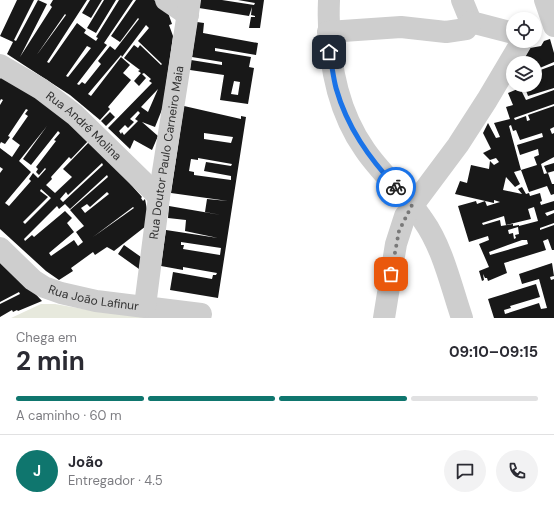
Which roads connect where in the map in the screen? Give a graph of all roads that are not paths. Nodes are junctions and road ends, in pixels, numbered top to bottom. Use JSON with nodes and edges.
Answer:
{"nodes":[{"id":1,"x":166,"y":0,"type":"edge"},
{"id":2,"x":329,"y":0,"type":"edge"},
{"id":3,"x":462,"y":0,"type":"edge"},
{"id":4,"x":545,"y":0,"type":"edge"},
{"id":5,"x":189,"y":8,"type":"edge"},
{"id":6,"x":539,"y":12,"type":"edge"},
{"id":7,"x":471,"y":22,"type":"junction"},
{"id":8,"x":554,"y":26,"type":"edge"},
{"id":9,"x":506,"y":31,"type":"edge"},
{"id":10,"x":328,"y":32,"type":"junction"},
{"id":11,"x":518,"y":48,"type":"edge"},
{"id":12,"x":0,"y":65,"type":"edge"},
{"id":13,"x":159,"y":197,"type":"junction"},
{"id":14,"x":412,"y":205,"type":"junction"},
{"id":15,"x":0,"y":248,"type":"edge"},
{"id":16,"x":145,"y":306,"type":"junction"},
{"id":17,"x":202,"y":314,"type":"dead end"},
{"id":18,"x":384,"y":318,"type":"edge"},
{"id":19,"x":462,"y":318,"type":"edge"}],
"edges":[{"from":1,"to":5,"type":"street"},
{"from":2,"to":10,"type":"street"},
{"from":3,"to":7,"type":"street"},
{"from":4,"to":6,"type":"street"},
{"from":4,"to":8,"type":"street"},
{"from":5,"to":13,"type":"street","name":"Rua Doutor Paulo Carneiro Maia"},
{"from":7,"to":9,"type":"street"},
{"from":7,"to":10,"type":"street"},
{"from":10,"to":14,"type":"street"},
{"from":11,"to":14,"type":"street"},
{"from":12,"to":13,"type":"street","name":"Rua André Molina"},
{"from":13,"to":16,"type":"street","name":"Rua Doutor Paulo Carneiro Maia"},
{"from":14,"to":18,"type":"street"},
{"from":14,"to":19,"type":"street"},
{"from":15,"to":16,"type":"street","name":"Rua João Lafinur"},
{"from":16,"to":17,"type":"street","name":"Rua João Lafinur"}]}
